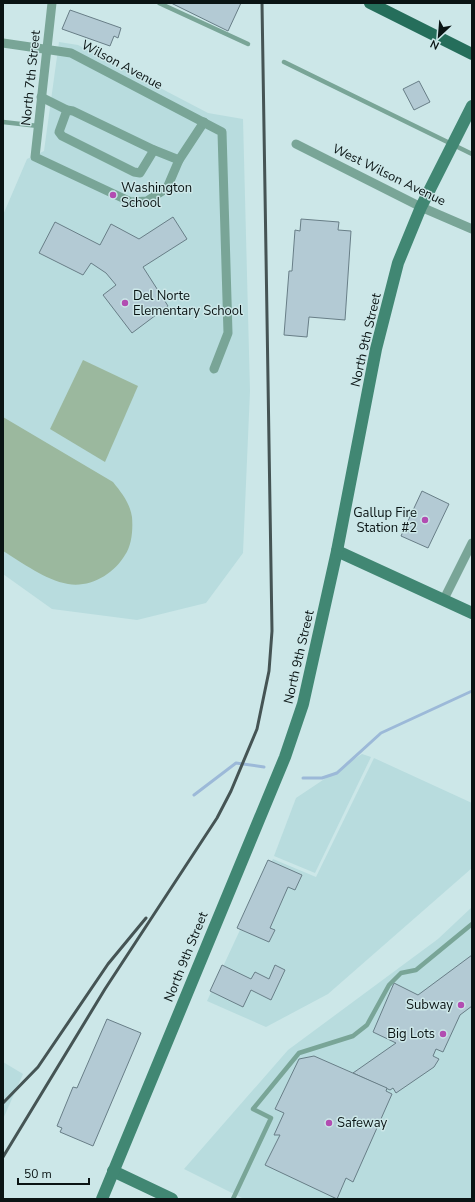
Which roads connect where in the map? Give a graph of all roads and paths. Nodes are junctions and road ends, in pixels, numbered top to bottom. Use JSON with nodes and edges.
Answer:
{"nodes":[{"id":1,"x":52,"y":3,"type":"edge"},
{"id":2,"x":159,"y":3,"type":"edge"},
{"id":3,"x":370,"y":3,"type":"edge"},
{"id":4,"x":3,"y":43,"type":"edge"},
{"id":5,"x":248,"y":44,"type":"dead end"},
{"id":6,"x":46,"y":49,"type":"junction"},
{"id":7,"x":472,"y":54,"type":"edge"},
{"id":8,"x":284,"y":62,"type":"dead end"},
{"id":9,"x":41,"y":97,"type":"junction"},
{"id":10,"x":472,"y":106,"type":"edge"},
{"id":11,"x":67,"y":110,"type":"junction"},
{"id":12,"x":3,"y":122,"type":"edge"},
{"id":13,"x":204,"y":122,"type":"junction"},
{"id":14,"x":38,"y":126,"type":"junction"},
{"id":15,"x":296,"y":144,"type":"dead end"},
{"id":16,"x":452,"y":145,"type":"junction"},
{"id":17,"x":154,"y":150,"type":"junction"},
{"id":18,"x":472,"y":154,"type":"edge"},
{"id":19,"x":180,"y":160,"type":"junction"},
{"id":20,"x":421,"y":207,"type":"junction"},
{"id":21,"x":472,"y":229,"type":"edge"},
{"id":22,"x":214,"y":369,"type":"dead end"},
{"id":23,"x":472,"y":543,"type":"edge"},
{"id":24,"x":337,"y":551,"type":"junction"},
{"id":25,"x":444,"y":599,"type":"junction"},
{"id":26,"x":472,"y":613,"type":"edge"},
{"id":27,"x":472,"y":924,"type":"edge"},
{"id":28,"x":113,"y":1172,"type":"junction"},
{"id":29,"x":102,"y":1199,"type":"edge"},
{"id":30,"x":172,"y":1199,"type":"edge"},
{"id":31,"x":233,"y":1199,"type":"edge"}],
"edges":[{"from":1,"to":6,"type":"street","name":"North 7th Street"},
{"from":2,"to":5,"type":"lane"},
{"from":3,"to":7,"type":"main road"},
{"from":4,"to":6,"type":"street","name":"Wilson Avenue"},
{"from":6,"to":9,"type":"street","name":"North 7th Street"},
{"from":6,"to":13,"type":"street","name":"Wilson Avenue"},
{"from":8,"to":16,"type":"lane"},
{"from":9,"to":11,"type":"street"},
{"from":9,"to":14,"type":"street","name":"North 7th Street"},
{"from":10,"to":16,"type":"main road","name":"North 9th Street"},
{"from":11,"to":17,"type":"street"},
{"from":11,"to":17,"type":"street"},
{"from":12,"to":14,"type":"lane"},
{"from":13,"to":19,"type":"street"},
{"from":13,"to":22,"type":"street","name":"Wilson Avenue"},
{"from":14,"to":19,"type":"street","name":"North 7th Street"},
{"from":15,"to":20,"type":"street","name":"West Wilson Avenue"},
{"from":16,"to":18,"type":"lane"},
{"from":16,"to":20,"type":"main road","name":"North 9th Street"},
{"from":17,"to":19,"type":"street"},
{"from":20,"to":21,"type":"street","name":"West Wilson Avenue"},
{"from":20,"to":24,"type":"main road","name":"North 9th Street"},
{"from":23,"to":25,"type":"street"},
{"from":24,"to":25,"type":"main road"},
{"from":24,"to":28,"type":"main road","name":"North 9th Street"},
{"from":25,"to":26,"type":"main road"},
{"from":27,"to":31,"type":"lane"},
{"from":28,"to":29,"type":"main road","name":"North 9th Street"},
{"from":28,"to":30,"type":"main road"}]}
